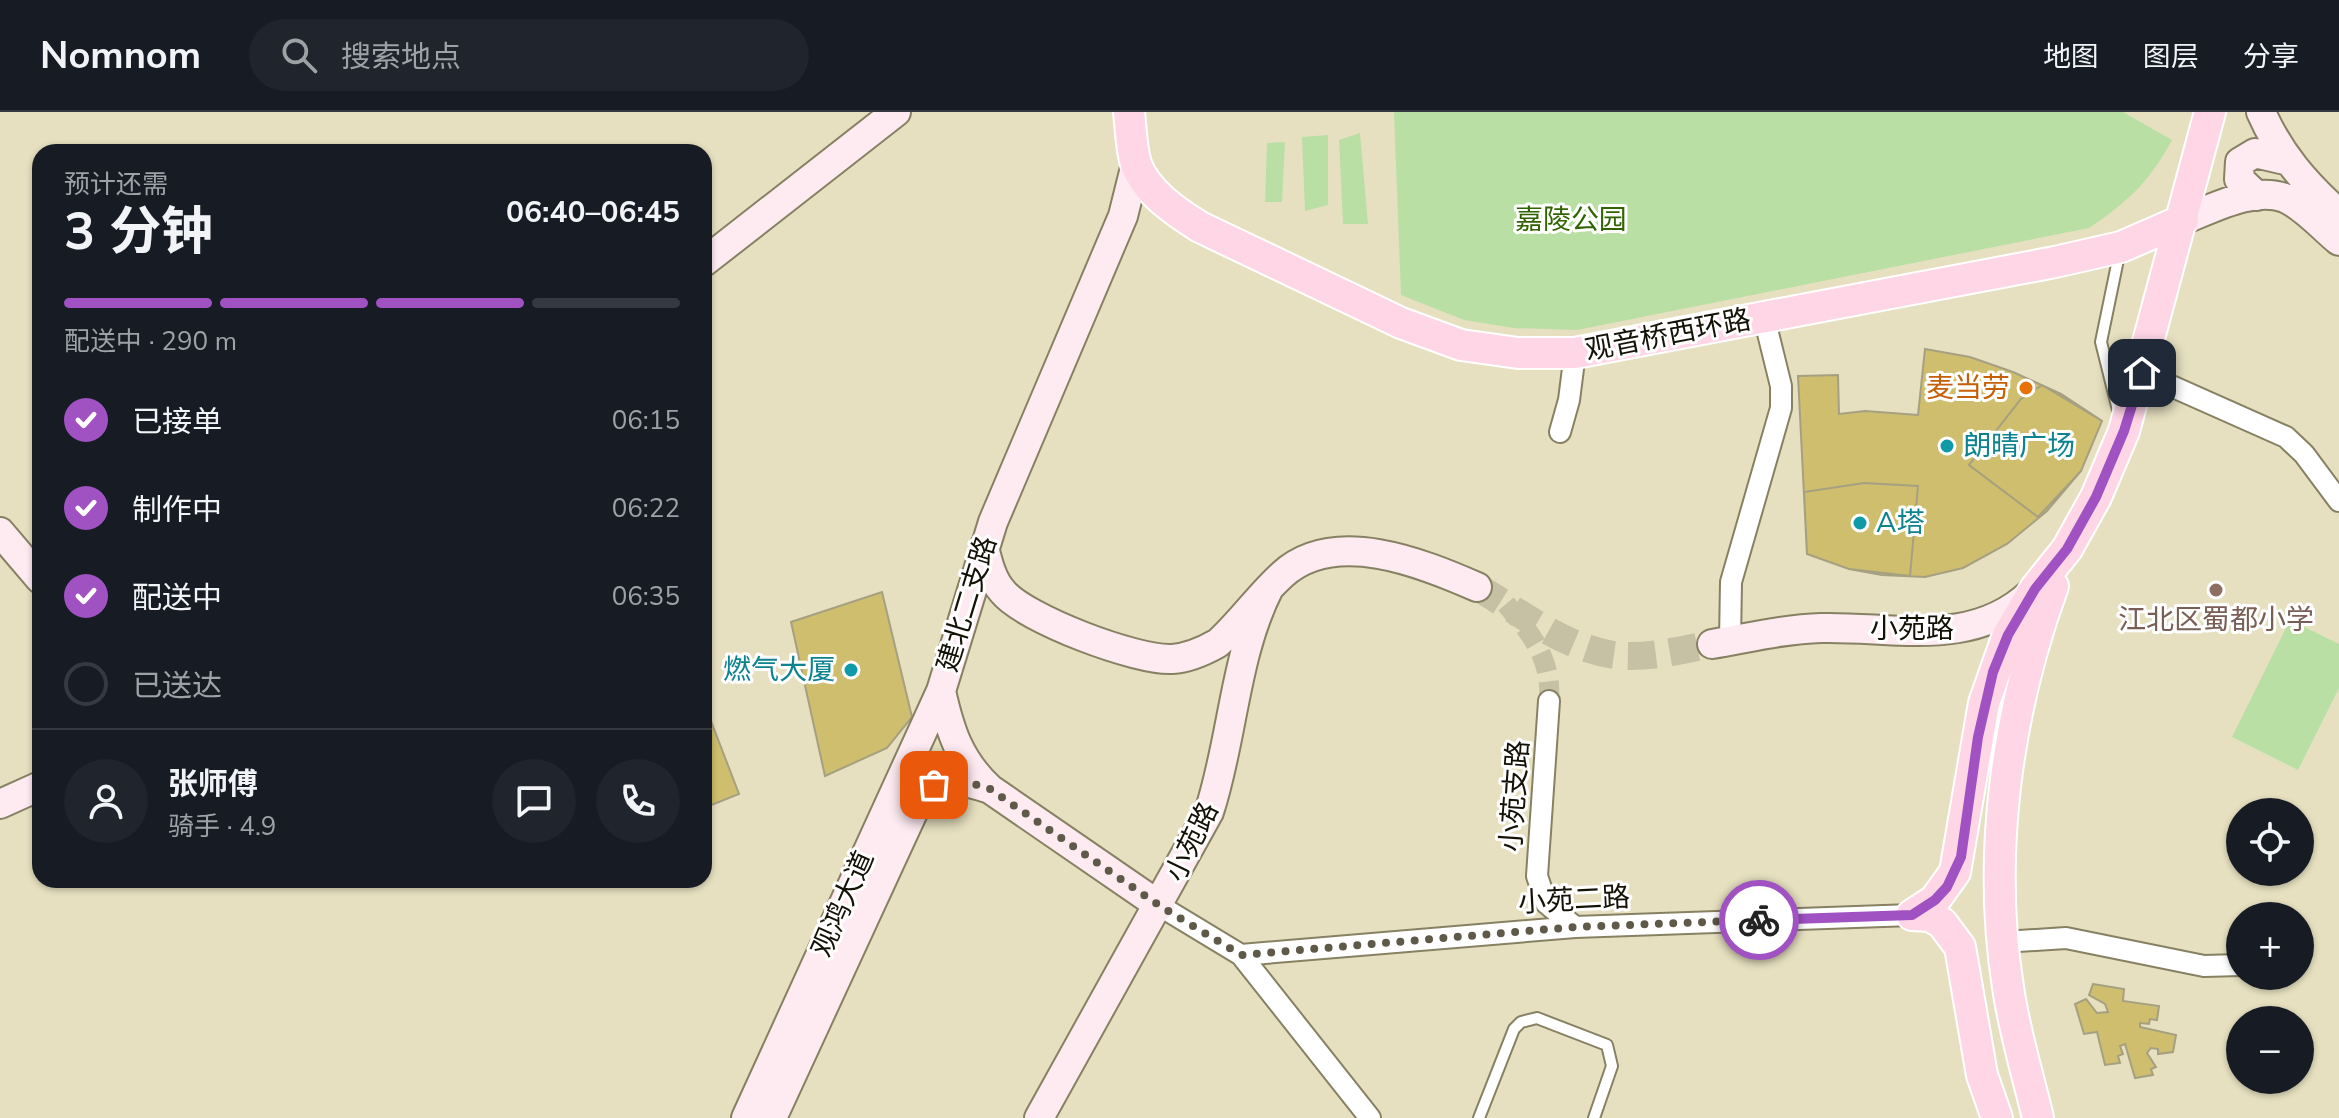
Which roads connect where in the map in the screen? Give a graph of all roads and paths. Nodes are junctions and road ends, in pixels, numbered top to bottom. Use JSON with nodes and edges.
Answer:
{"nodes":[{"id":1,"x":896,"y":112,"type":"edge"},
{"id":2,"x":1129,"y":112,"type":"edge"},
{"id":3,"x":2210,"y":112,"type":"edge"},
{"id":4,"x":2261,"y":112,"type":"edge"},
{"id":5,"x":2285,"y":160,"type":"junction"},
{"id":6,"x":1136,"y":164,"type":"junction"},
{"id":7,"x":2257,"y":196,"type":"junction"},
{"id":8,"x":2339,"y":214,"type":"edge"},
{"id":9,"x":2183,"y":220,"type":"junction"},
{"id":10,"x":2339,"y":241,"type":"edge"},
{"id":11,"x":2121,"y":247,"type":"junction"},
{"id":12,"x":712,"y":256,"type":"edge"},
{"id":13,"x":1764,"y":317,"type":"junction"},
{"id":14,"x":1575,"y":353,"type":"junction"},
{"id":15,"x":2142,"y":373,"type":"junction"},
{"id":16,"x":2124,"y":431,"type":"junction"},
{"id":17,"x":1560,"y":432,"type":"dead end"},
{"id":18,"x":2339,"y":501,"type":"edge"},
{"id":19,"x":0,"y":532,"type":"edge"},
{"id":20,"x":984,"y":547,"type":"junction"},
{"id":21,"x":2067,"y":549,"type":"junction"},
{"id":22,"x":32,"y":570,"type":"edge"},
{"id":23,"x":1477,"y":587,"type":"tunnel mouth"},
{"id":24,"x":1269,"y":588,"type":"junction"},
{"id":25,"x":2035,"y":589,"type":"junction"},
{"id":26,"x":1721,"y":642,"type":"joint"},
{"id":27,"x":941,"y":691,"type":"junction"},
{"id":28,"x":1549,"y":701,"type":"tunnel mouth"},
{"id":29,"x":990,"y":789,"type":"junction"},
{"id":30,"x":32,"y":790,"type":"edge"},
{"id":31,"x":0,"y":804,"type":"edge"},
{"id":32,"x":1160,"y":906,"type":"junction"},
{"id":33,"x":1912,"y":915,"type":"junction"},
{"id":34,"x":1575,"y":927,"type":"junction"},
{"id":35,"x":2003,"y":942,"type":"junction"},
{"id":36,"x":1241,"y":955,"type":"junction"},
{"id":37,"x":2226,"y":965,"type":"edge"},
{"id":38,"x":746,"y":1118,"type":"edge"},
{"id":39,"x":772,"y":1118,"type":"edge"},
{"id":40,"x":1039,"y":1118,"type":"edge"},
{"id":41,"x":1370,"y":1118,"type":"edge"},
{"id":42,"x":1479,"y":1118,"type":"edge"},
{"id":43,"x":1594,"y":1118,"type":"edge"},
{"id":44,"x":1994,"y":1118,"type":"edge"},
{"id":45,"x":2038,"y":1118,"type":"edge"}],
"edges":[{"from":1,"to":12,"type":"street"},
{"from":2,"to":6,"type":"main road","name":"观音桥西环路"},
{"from":3,"to":9,"type":"main road"},
{"from":4,"to":5,"type":"street"},
{"from":5,"to":7,"type":"street"},
{"from":5,"to":8,"type":"street"},
{"from":6,"to":14,"type":"main road","name":"观音桥西环路"},
{"from":6,"to":20,"type":"street","name":"建北二支路"},
{"from":7,"to":9,"type":"street"},
{"from":7,"to":10,"type":"street"},
{"from":9,"to":11,"type":"main road","name":"观音桥西环路"},
{"from":9,"to":15,"type":"main road","name":"小苑路"},
{"from":11,"to":13,"type":"main road","name":"观音桥西环路"},
{"from":11,"to":16,"type":"lane"},
{"from":13,"to":14,"type":"main road","name":"观音桥西环路"},
{"from":13,"to":26,"type":"street"},
{"from":14,"to":17,"type":"street"},
{"from":15,"to":16,"type":"main road","name":"小苑路"},
{"from":15,"to":18,"type":"street"},
{"from":16,"to":21,"type":"main road","name":"小苑路"},
{"from":19,"to":22,"type":"street"},
{"from":20,"to":24,"type":"street","name":"小苑路"},
{"from":20,"to":27,"type":"street","name":"建北二支路"},
{"from":21,"to":25,"type":"main road","name":"小苑路"},
{"from":21,"to":35,"type":"main road"},
{"from":23,"to":24,"type":"street","name":"小苑路"},
{"from":24,"to":32,"type":"street","name":"小苑路"},
{"from":25,"to":26,"type":"street","name":"小苑路"},
{"from":25,"to":33,"type":"main road"},
{"from":27,"to":29,"type":"street","name":"建北二支路"},
{"from":27,"to":38,"type":"street","name":"观鸿大道"},
{"from":28,"to":34,"type":"street","name":"小苑支路"},
{"from":29,"to":32,"type":"street","name":"建北二支路"},
{"from":29,"to":39,"type":"street","name":"观鸿大道"},
{"from":30,"to":31,"type":"street"},
{"from":32,"to":36,"type":"street","name":"建北二支路"},
{"from":32,"to":40,"type":"street","name":"小苑路"},
{"from":33,"to":34,"type":"street","name":"小苑二路"},
{"from":33,"to":44,"type":"main road"},
{"from":34,"to":36,"type":"street","name":"小苑二路"},
{"from":35,"to":37,"type":"street"},
{"from":35,"to":45,"type":"main road"},
{"from":36,"to":41,"type":"street","name":"建北二支路"},
{"from":42,"to":43,"type":"lane"}]}
